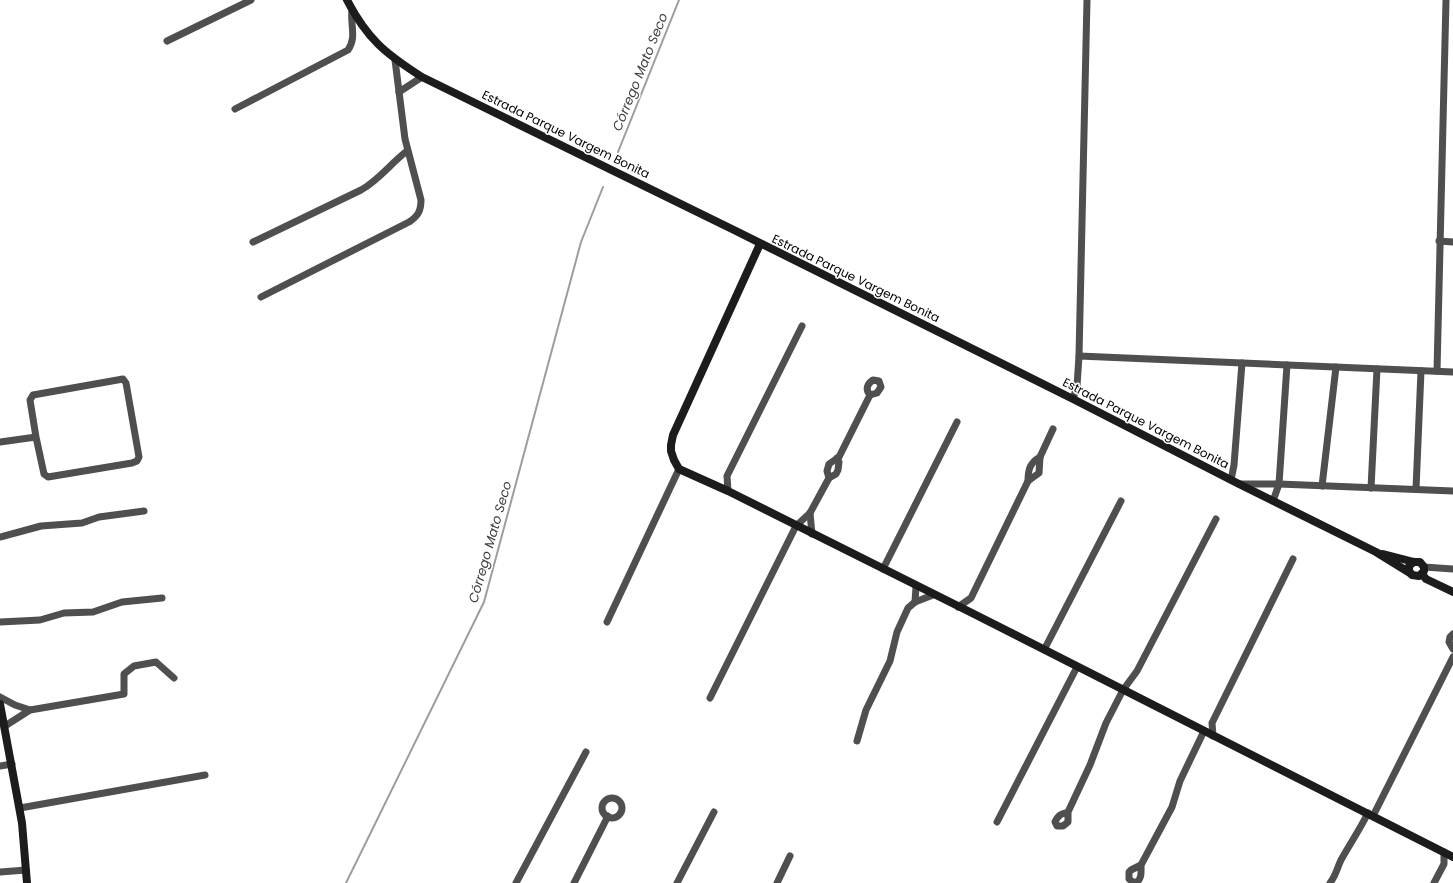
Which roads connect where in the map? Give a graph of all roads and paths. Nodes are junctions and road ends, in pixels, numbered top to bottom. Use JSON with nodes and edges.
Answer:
{"nodes":[{"id":1,"x":251,"y":0,"type":"edge"},
{"id":2,"x":1087,"y":0,"type":"edge"},
{"id":3,"x":1446,"y":0,"type":"edge"},
{"id":4,"x":349,"y":1,"type":"edge"},
{"id":5,"x":352,"y":10,"type":"junction"},
{"id":6,"x":1449,"y":19,"type":"edge"},
{"id":7,"x":167,"y":41,"type":"dead end"},
{"id":8,"x":395,"y":60,"type":"junction"},
{"id":9,"x":422,"y":77,"type":"junction"},
{"id":10,"x":399,"y":92,"type":"junction"},
{"id":11,"x":235,"y":109,"type":"dead end"},
{"id":12,"x":407,"y":151,"type":"junction"},
{"id":13,"x":253,"y":242,"type":"dead end"},
{"id":14,"x":1439,"y":242,"type":"junction"},
{"id":15,"x":1453,"y":242,"type":"edge"},
{"id":16,"x":760,"y":244,"type":"junction"},
{"id":17,"x":261,"y":297,"type":"dead end"},
{"id":18,"x":802,"y":326,"type":"dead end"},
{"id":19,"x":1079,"y":356,"type":"junction"},
{"id":20,"x":1242,"y":363,"type":"junction"},
{"id":21,"x":1287,"y":364,"type":"junction"},
{"id":22,"x":1336,"y":367,"type":"junction"},
{"id":23,"x":1377,"y":369,"type":"junction"},
{"id":24,"x":1421,"y":371,"type":"junction"},
{"id":25,"x":1437,"y":371,"type":"junction"},
{"id":26,"x":1453,"y":372,"type":"edge"},
{"id":27,"x":870,"y":395,"type":"dead end"},
{"id":28,"x":1073,"y":399,"type":"junction"},
{"id":29,"x":957,"y":422,"type":"dead end"},
{"id":30,"x":1053,"y":429,"type":"dead end"},
{"id":31,"x":36,"y":437,"type":"junction"},
{"id":32,"x":0,"y":442,"type":"edge"},
{"id":33,"x":1040,"y":457,"type":"junction"},
{"id":34,"x":837,"y":458,"type":"junction"},
{"id":35,"x":679,"y":469,"type":"junction"},
{"id":36,"x":727,"y":476,"type":"junction"},
{"id":37,"x":828,"y":478,"type":"junction"},
{"id":38,"x":1231,"y":480,"type":"junction"},
{"id":39,"x":1028,"y":481,"type":"junction"},
{"id":40,"x":1239,"y":484,"type":"junction"},
{"id":41,"x":1279,"y":484,"type":"junction"},
{"id":42,"x":715,"y":485,"type":"junction"},
{"id":43,"x":1322,"y":486,"type":"junction"},
{"id":44,"x":1371,"y":488,"type":"junction"},
{"id":45,"x":1416,"y":489,"type":"junction"},
{"id":46,"x":728,"y":491,"type":"junction"},
{"id":47,"x":1453,"y":491,"type":"edge"},
{"id":48,"x":1121,"y":501,"type":"dead end"},
{"id":49,"x":1273,"y":501,"type":"junction"},
{"id":50,"x":144,"y":511,"type":"dead end"},
{"id":51,"x":810,"y":512,"type":"junction"},
{"id":52,"x":1216,"y":519,"type":"dead end"},
{"id":53,"x":796,"y":526,"type":"junction"},
{"id":54,"x":812,"y":534,"type":"junction"},
{"id":55,"x":0,"y":536,"type":"edge"},
{"id":56,"x":1376,"y":552,"type":"junction"},
{"id":57,"x":1293,"y":559,"type":"dead end"},
{"id":58,"x":1414,"y":562,"type":"junction"},
{"id":59,"x":883,"y":569,"type":"junction"},
{"id":60,"x":1453,"y":569,"type":"edge"},
{"id":61,"x":1423,"y":571,"type":"junction"},
{"id":62,"x":1410,"y":574,"type":"junction"},
{"id":63,"x":916,"y":586,"type":"junction"},
{"id":64,"x":1453,"y":592,"type":"edge"},
{"id":65,"x":933,"y":595,"type":"junction"},
{"id":66,"x":162,"y":598,"type":"dead end"},
{"id":67,"x":971,"y":598,"type":"junction"},
{"id":68,"x":915,"y":602,"type":"junction"},
{"id":69,"x":958,"y":607,"type":"junction"},
{"id":70,"x":970,"y":612,"type":"junction"},
{"id":71,"x":0,"y":622,"type":"edge"},
{"id":72,"x":607,"y":622,"type":"dead end"},
{"id":73,"x":1453,"y":634,"type":"edge"},
{"id":74,"x":1453,"y":649,"type":"edge"},
{"id":75,"x":1044,"y":650,"type":"junction"},
{"id":76,"x":1453,"y":657,"type":"edge"},
{"id":77,"x":1077,"y":667,"type":"junction"},
{"id":78,"x":174,"y":678,"type":"dead end"},
{"id":79,"x":1123,"y":690,"type":"junction"},
{"id":80,"x":0,"y":697,"type":"edge"},
{"id":81,"x":710,"y":698,"type":"dead end"},
{"id":82,"x":0,"y":704,"type":"edge"},
{"id":83,"x":30,"y":710,"type":"junction"},
{"id":84,"x":1212,"y":723,"type":"junction"},
{"id":85,"x":5,"y":726,"type":"junction"},
{"id":86,"x":1201,"y":730,"type":"junction"},
{"id":87,"x":1213,"y":736,"type":"junction"},
{"id":88,"x":857,"y":741,"type":"dead end"},
{"id":89,"x":586,"y":752,"type":"dead end"},
{"id":90,"x":12,"y":764,"type":"junction"},
{"id":91,"x":0,"y":766,"type":"edge"},
{"id":92,"x":205,"y":775,"type":"dead end"},
{"id":93,"x":20,"y":808,"type":"junction"},
{"id":94,"x":714,"y":812,"type":"dead end"},
{"id":95,"x":1068,"y":812,"type":"dead end"},
{"id":96,"x":1371,"y":814,"type":"junction"},
{"id":97,"x":608,"y":816,"type":"dead end"},
{"id":98,"x":997,"y":822,"type":"dead end"},
{"id":99,"x":1444,"y":852,"type":"junction"},
{"id":100,"x":790,"y":856,"type":"dead end"},
{"id":101,"x":1453,"y":858,"type":"edge"},
{"id":102,"x":1444,"y":864,"type":"junction"},
{"id":103,"x":1141,"y":865,"type":"dead end"},
{"id":104,"x":26,"y":870,"type":"junction"},
{"id":105,"x":0,"y":872,"type":"edge"},
{"id":106,"x":27,"y":883,"type":"edge"},
{"id":107,"x":516,"y":883,"type":"edge"},
{"id":108,"x":574,"y":883,"type":"edge"},
{"id":109,"x":678,"y":883,"type":"edge"},
{"id":110,"x":776,"y":883,"type":"edge"},
{"id":111,"x":1330,"y":883,"type":"edge"},
{"id":112,"x":1434,"y":883,"type":"edge"}],
"edges":[{"from":1,"to":7,"type":"street"},
{"from":2,"to":19,"type":"street"},
{"from":3,"to":6,"type":"street"},
{"from":4,"to":5,"type":"street","name":"Estrada Parque Vargem Bonita"},
{"from":5,"to":8,"type":"street","name":"Estrada Parque Vargem Bonita"},
{"from":5,"to":11,"type":"street"},
{"from":6,"to":14,"type":"street"},
{"from":8,"to":9,"type":"street","name":"Estrada Parque Vargem Bonita"},
{"from":8,"to":10,"type":"street"},
{"from":9,"to":10,"type":"street"},
{"from":9,"to":16,"type":"street","name":"Estrada Parque Vargem Bonita"},
{"from":10,"to":12,"type":"street"},
{"from":12,"to":13,"type":"street"},
{"from":12,"to":17,"type":"street"},
{"from":14,"to":15,"type":"street"},
{"from":14,"to":25,"type":"street"},
{"from":16,"to":28,"type":"street","name":"Estrada Parque Vargem Bonita"},
{"from":16,"to":35,"type":"street"},
{"from":18,"to":36,"type":"street"},
{"from":19,"to":20,"type":"street"},
{"from":19,"to":28,"type":"street"},
{"from":20,"to":21,"type":"street"},
{"from":20,"to":38,"type":"street"},
{"from":21,"to":22,"type":"street"},
{"from":21,"to":41,"type":"street"},
{"from":22,"to":23,"type":"street"},
{"from":22,"to":43,"type":"street"},
{"from":23,"to":24,"type":"street"},
{"from":23,"to":44,"type":"street"},
{"from":24,"to":25,"type":"street"},
{"from":24,"to":45,"type":"street"},
{"from":25,"to":26,"type":"street"},
{"from":27,"to":34,"type":"street"},
{"from":28,"to":38,"type":"street","name":"Estrada Parque Vargem Bonita"},
{"from":29,"to":59,"type":"street"},
{"from":30,"to":33,"type":"street"},
{"from":31,"to":31,"type":"street"},
{"from":31,"to":32,"type":"street"},
{"from":33,"to":39,"type":"street"},
{"from":33,"to":39,"type":"street"},
{"from":34,"to":37,"type":"street"},
{"from":34,"to":37,"type":"street"},
{"from":35,"to":42,"type":"street"},
{"from":35,"to":72,"type":"street"},
{"from":36,"to":42,"type":"street"},
{"from":36,"to":46,"type":"street"},
{"from":37,"to":51,"type":"street"},
{"from":38,"to":40,"type":"street","name":"Estrada Parque Vargem Bonita"},
{"from":39,"to":67,"type":"street"},
{"from":40,"to":41,"type":"street"},
{"from":40,"to":49,"type":"street","name":"Estrada Parque Vargem Bonita"},
{"from":41,"to":43,"type":"street"},
{"from":41,"to":49,"type":"street"},
{"from":42,"to":46,"type":"street"},
{"from":43,"to":44,"type":"street"},
{"from":44,"to":45,"type":"street"},
{"from":45,"to":47,"type":"street"},
{"from":46,"to":53,"type":"street"},
{"from":48,"to":75,"type":"street"},
{"from":49,"to":56,"type":"street","name":"Estrada Parque Vargem Bonita"},
{"from":50,"to":55,"type":"street"},
{"from":51,"to":53,"type":"street"},
{"from":51,"to":54,"type":"street"},
{"from":52,"to":79,"type":"street"},
{"from":53,"to":54,"type":"street"},
{"from":53,"to":81,"type":"street"},
{"from":54,"to":59,"type":"street"},
{"from":56,"to":58,"type":"street","name":"Estrada Parque Vargem Bonita"},
{"from":56,"to":62,"type":"street","name":"Estrada Parque Vargem Bonita"},
{"from":57,"to":84,"type":"street"},
{"from":58,"to":61,"type":"street"},
{"from":58,"to":62,"type":"street"},
{"from":59,"to":63,"type":"street"},
{"from":60,"to":61,"type":"street"},
{"from":61,"to":62,"type":"street"},
{"from":61,"to":64,"type":"street"},
{"from":63,"to":65,"type":"street"},
{"from":63,"to":68,"type":"street"},
{"from":65,"to":68,"type":"street"},
{"from":65,"to":69,"type":"street"},
{"from":66,"to":71,"type":"street"},
{"from":67,"to":69,"type":"street"},
{"from":67,"to":70,"type":"street"},
{"from":68,"to":88,"type":"street"},
{"from":69,"to":70,"type":"street"},
{"from":70,"to":75,"type":"street"},
{"from":73,"to":74,"type":"street"},
{"from":75,"to":77,"type":"street"},
{"from":76,"to":96,"type":"street"},
{"from":77,"to":79,"type":"street"},
{"from":77,"to":98,"type":"street"},
{"from":78,"to":83,"type":"street"},
{"from":79,"to":86,"type":"street"},
{"from":79,"to":95,"type":"street"},
{"from":80,"to":83,"type":"street"},
{"from":82,"to":85,"type":"street"},
{"from":83,"to":85,"type":"street"},
{"from":84,"to":86,"type":"street"},
{"from":84,"to":87,"type":"street"},
{"from":85,"to":90,"type":"street"},
{"from":86,"to":87,"type":"street"},
{"from":86,"to":103,"type":"street"},
{"from":87,"to":96,"type":"street"},
{"from":89,"to":107,"type":"street"},
{"from":90,"to":91,"type":"street"},
{"from":90,"to":93,"type":"street"},
{"from":92,"to":93,"type":"street"},
{"from":93,"to":104,"type":"street"},
{"from":94,"to":109,"type":"street"},
{"from":96,"to":99,"type":"street"},
{"from":96,"to":111,"type":"street"},
{"from":97,"to":108,"type":"street"},
{"from":99,"to":101,"type":"street"},
{"from":99,"to":102,"type":"street"},
{"from":100,"to":110,"type":"street"},
{"from":101,"to":102,"type":"street"},
{"from":102,"to":112,"type":"street"},
{"from":104,"to":105,"type":"street"},
{"from":104,"to":106,"type":"street"}]}
